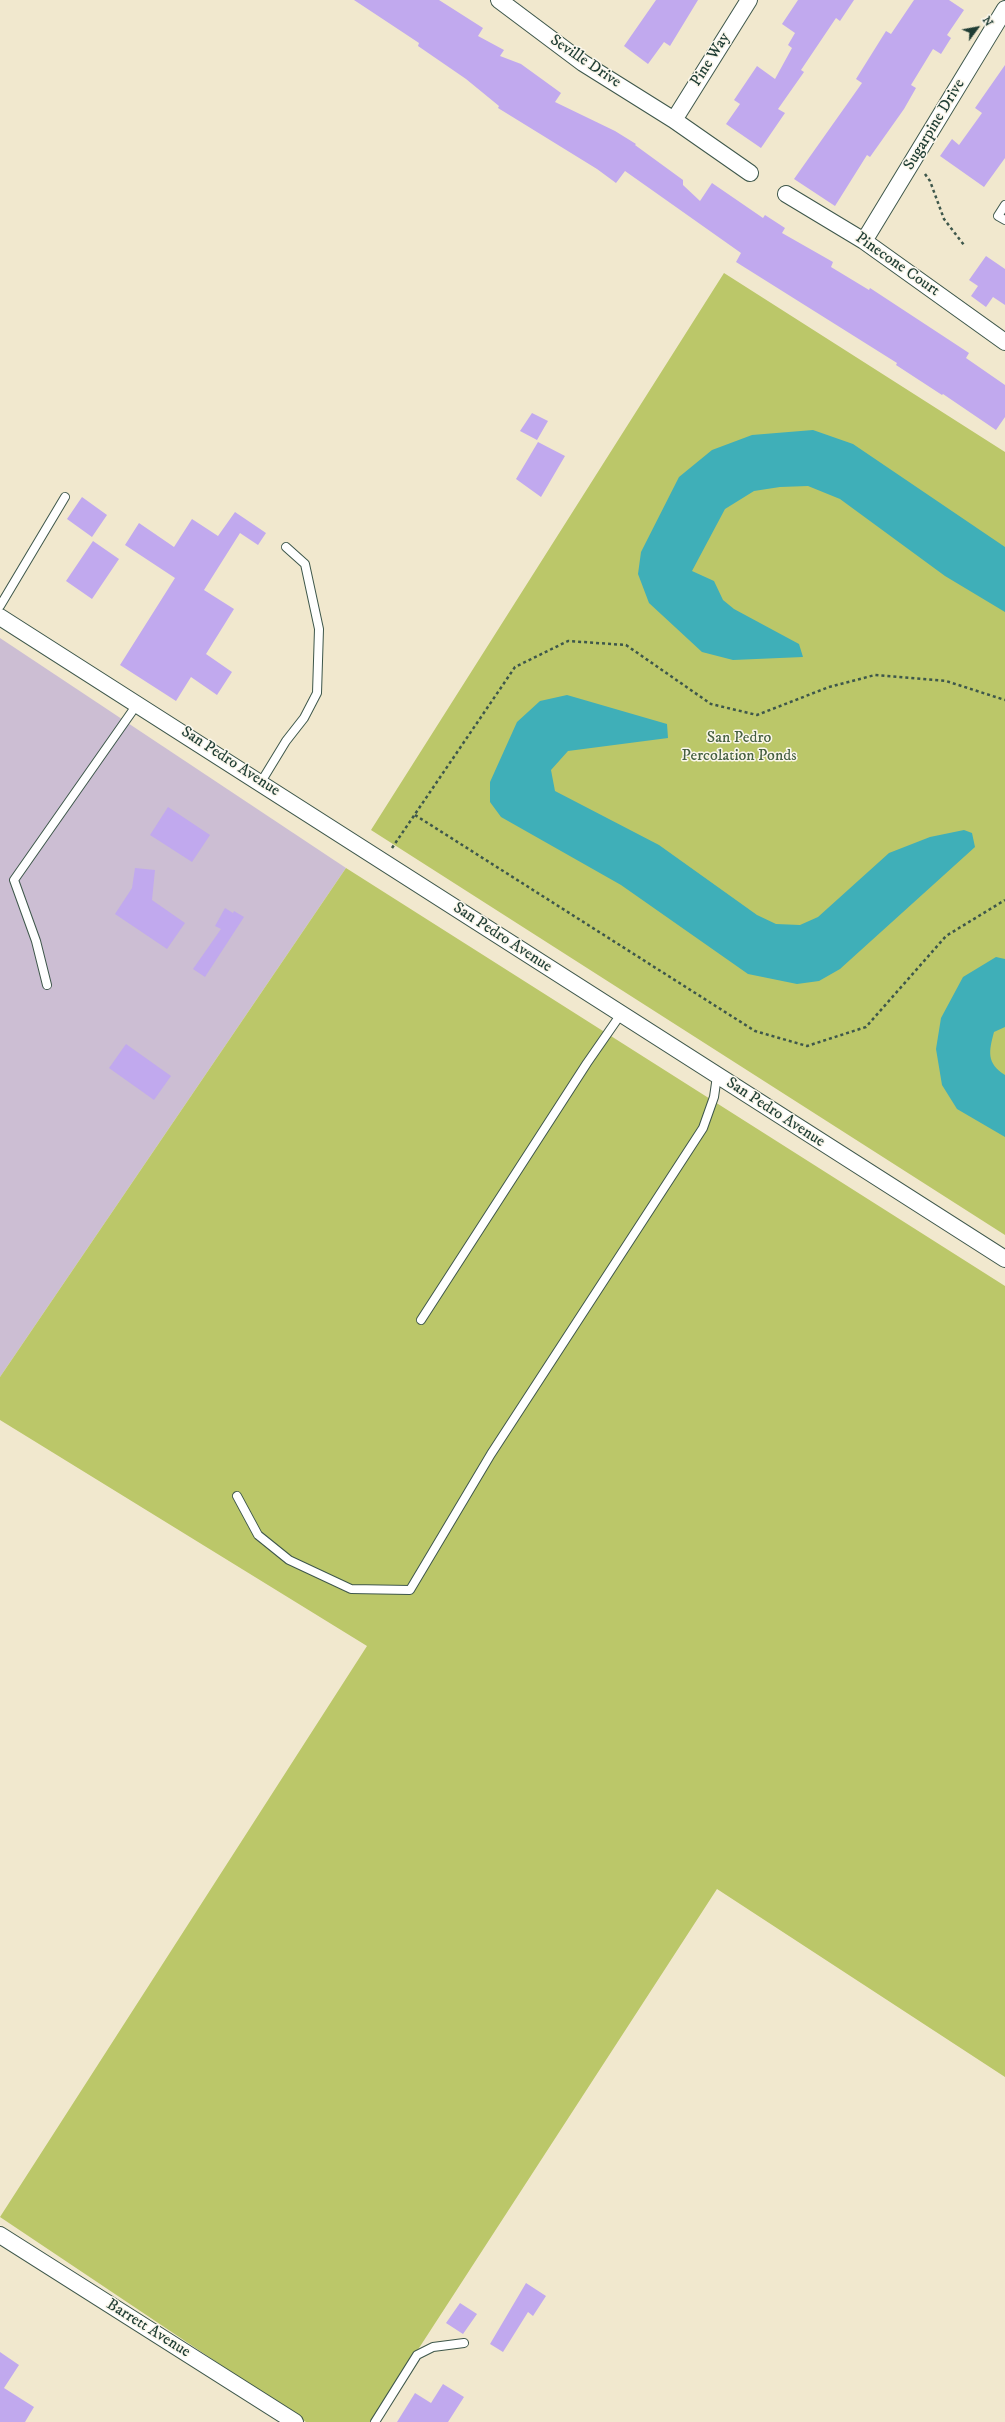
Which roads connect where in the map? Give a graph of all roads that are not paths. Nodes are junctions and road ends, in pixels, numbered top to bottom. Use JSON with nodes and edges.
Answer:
{"nodes":[{"id":1,"x":499,"y":0,"type":"edge"},
{"id":2,"x":749,"y":0,"type":"edge"},
{"id":3,"x":1005,"y":9,"type":"edge"},
{"id":4,"x":674,"y":120,"type":"junction"},
{"id":5,"x":750,"y":173,"type":"dead end"},
{"id":6,"x":786,"y":194,"type":"dead end"},
{"id":7,"x":1005,"y":205,"type":"edge"},
{"id":8,"x":1005,"y":220,"type":"edge"},
{"id":9,"x":864,"y":241,"type":"junction"},
{"id":10,"x":1005,"y":342,"type":"edge"},
{"id":11,"x":66,"y":497,"type":"dead end"},
{"id":12,"x":286,"y":547,"type":"dead end"},
{"id":13,"x":0,"y":606,"type":"edge"},
{"id":14,"x":0,"y":617,"type":"edge"},
{"id":15,"x":138,"y":703,"type":"junction"},
{"id":16,"x":262,"y":782,"type":"junction"},
{"id":17,"x":47,"y":986,"type":"dead end"},
{"id":18,"x":621,"y":1014,"type":"junction"},
{"id":19,"x":717,"y":1076,"type":"junction"},
{"id":20,"x":1005,"y":1259,"type":"edge"},
{"id":21,"x":421,"y":1320,"type":"dead end"},
{"id":22,"x":237,"y":1496,"type":"dead end"},
{"id":23,"x":0,"y":2235,"type":"edge"},
{"id":24,"x":464,"y":2343,"type":"dead end"},
{"id":25,"x":295,"y":2422,"type":"edge"},
{"id":26,"x":375,"y":2422,"type":"edge"}],
"edges":[{"from":1,"to":4,"type":"street","name":"Seville Drive"},
{"from":2,"to":4,"type":"street","name":"Pine Way"},
{"from":3,"to":9,"type":"street","name":"Sugarpine Drive"},
{"from":4,"to":5,"type":"street","name":"Seville Drive"},
{"from":6,"to":9,"type":"street","name":"Pinecone Court"},
{"from":7,"to":8,"type":"lane"},
{"from":9,"to":10,"type":"street","name":"Pinecone Court"},
{"from":11,"to":13,"type":"lane"},
{"from":12,"to":16,"type":"lane"},
{"from":14,"to":15,"type":"street","name":"San Pedro Avenue"},
{"from":15,"to":16,"type":"street","name":"San Pedro Avenue"},
{"from":15,"to":17,"type":"lane"},
{"from":16,"to":18,"type":"street","name":"San Pedro Avenue"},
{"from":18,"to":19,"type":"street","name":"San Pedro Avenue"},
{"from":18,"to":21,"type":"lane"},
{"from":19,"to":20,"type":"street","name":"San Pedro Avenue"},
{"from":19,"to":22,"type":"lane"},
{"from":23,"to":25,"type":"street","name":"Barrett Avenue"},
{"from":24,"to":26,"type":"lane"}]}
